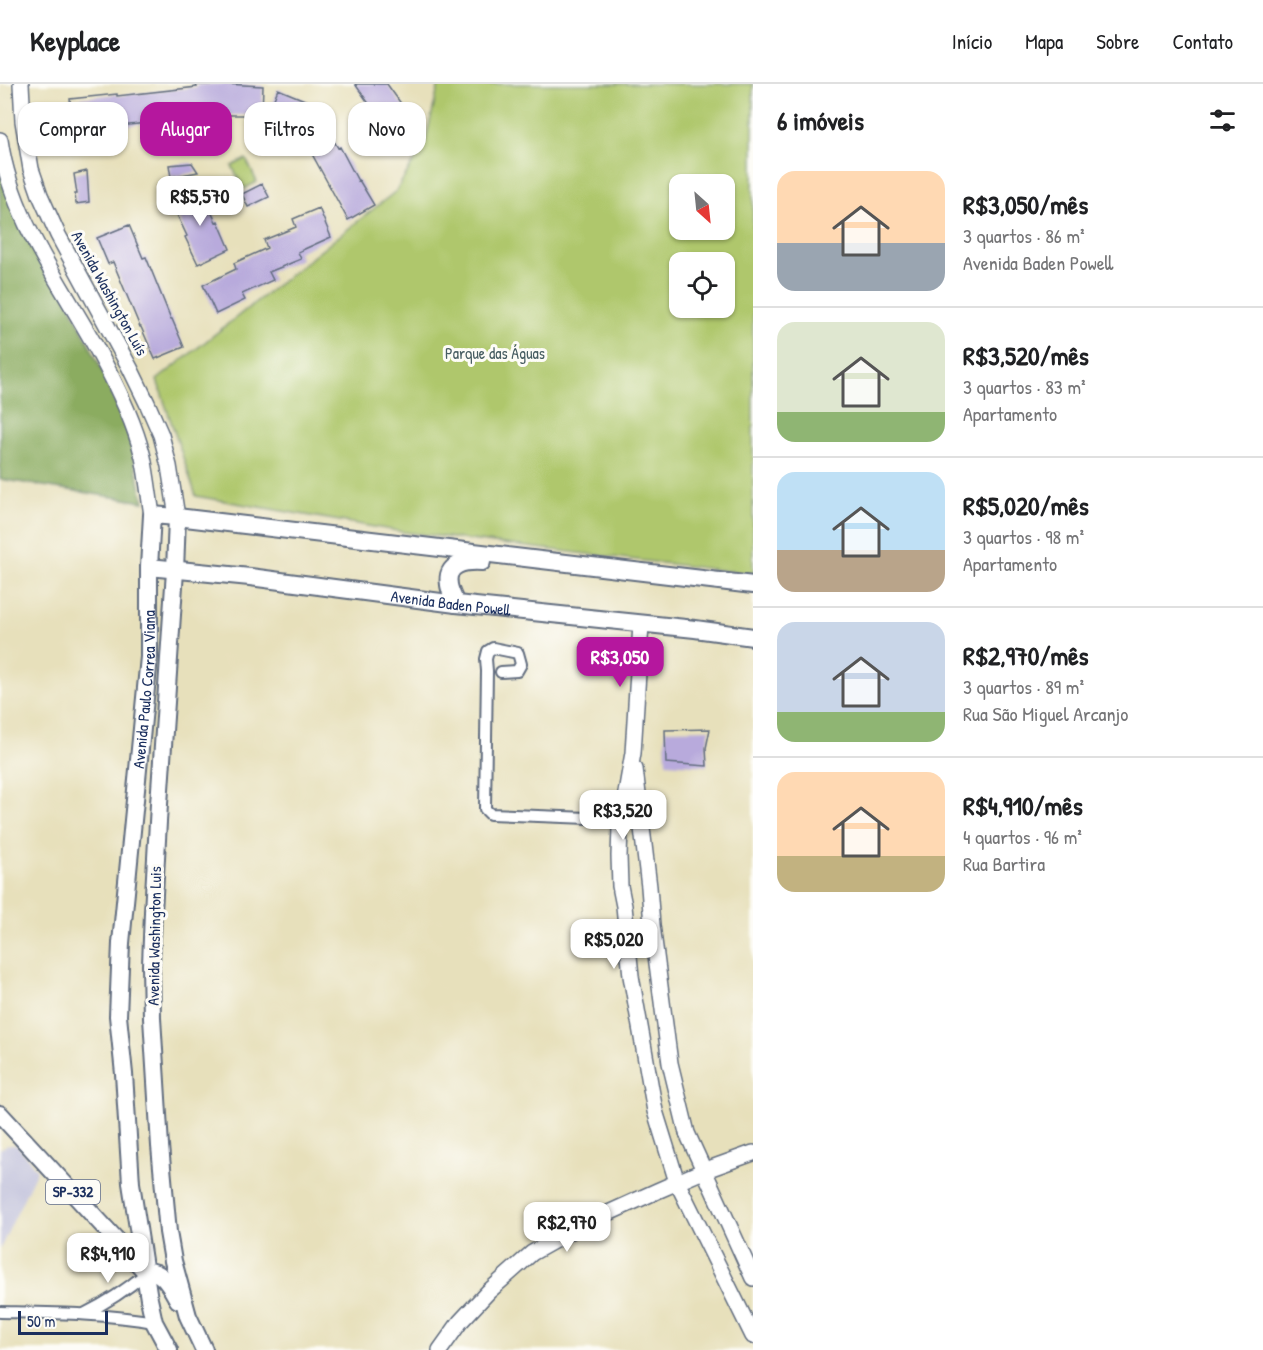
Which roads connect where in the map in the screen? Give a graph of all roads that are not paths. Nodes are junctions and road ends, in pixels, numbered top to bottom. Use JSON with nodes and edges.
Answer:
{"nodes":[{"id":1,"x":21,"y":84,"type":"edge"},
{"id":2,"x":0,"y":140,"type":"edge"},
{"id":3,"x":153,"y":515,"type":"junction"},
{"id":4,"x":177,"y":517,"type":"junction"},
{"id":5,"x":564,"y":564,"type":"junction"},
{"id":6,"x":148,"y":567,"type":"junction"},
{"id":7,"x":175,"y":571,"type":"junction"},
{"id":8,"x":753,"y":585,"type":"edge"},
{"id":9,"x":456,"y":604,"type":"junction"},
{"id":10,"x":641,"y":624,"type":"junction"},
{"id":11,"x":753,"y":637,"type":"edge"},
{"id":12,"x":501,"y":672,"type":"dead end"},
{"id":13,"x":633,"y":753,"type":"junction"},
{"id":14,"x":622,"y":818,"type":"junction"},
{"id":15,"x":641,"y":818,"type":"junction"},
{"id":16,"x":649,"y":887,"type":"junction"},
{"id":17,"x":624,"y":906,"type":"junction"},
{"id":18,"x":0,"y":1114,"type":"edge"},
{"id":19,"x":753,"y":1154,"type":"edge"},
{"id":20,"x":703,"y":1171,"type":"junction"},
{"id":21,"x":677,"y":1182,"type":"junction"},
{"id":22,"x":106,"y":1228,"type":"junction"},
{"id":23,"x":138,"y":1228,"type":"junction"},
{"id":24,"x":145,"y":1273,"type":"junction"},
{"id":25,"x":753,"y":1278,"type":"edge"},
{"id":26,"x":0,"y":1312,"type":"edge"},
{"id":27,"x":84,"y":1314,"type":"junction"},
{"id":28,"x":188,"y":1316,"type":"junction"},
{"id":29,"x":154,"y":1322,"type":"junction"},
{"id":30,"x":753,"y":1336,"type":"edge"},
{"id":31,"x":169,"y":1350,"type":"edge"},
{"id":32,"x":204,"y":1350,"type":"edge"},
{"id":33,"x":440,"y":1350,"type":"edge"}],
"edges":[{"from":1,"to":4,"type":"street","name":"Avenida Washington Luís"},
{"from":2,"to":3,"type":"street","name":"Avenida Paulo Correa Viana"},
{"from":3,"to":4,"type":"main road"},
{"from":3,"to":6,"type":"main road","name":"Avenida Paulo Correa Viana"},
{"from":4,"to":5,"type":"main road"},
{"from":4,"to":7,"type":"main road","name":"Avenida Washington Luis"},
{"from":5,"to":8,"type":"main road"},
{"from":5,"to":9,"type":"main road"},
{"from":6,"to":7,"type":"main road","name":"Avenida Baden Powell"},
{"from":6,"to":23,"type":"main road","name":"Avenida Paulo Correa Viana"},
{"from":7,"to":9,"type":"main road","name":"Avenida Baden Powell"},
{"from":7,"to":28,"type":"main road","name":"Avenida Washington Luis"},
{"from":9,"to":10,"type":"main road","name":"Avenida Baden Powell"},
{"from":10,"to":11,"type":"main road","name":"Avenida Baden Powell"},
{"from":10,"to":13,"type":"street"},
{"from":12,"to":14,"type":"street"},
{"from":13,"to":14,"type":"street"},
{"from":13,"to":15,"type":"street"},
{"from":14,"to":15,"type":"street"},
{"from":14,"to":17,"type":"street"},
{"from":15,"to":16,"type":"street"},
{"from":16,"to":17,"type":"street"},
{"from":16,"to":20,"type":"street"},
{"from":17,"to":21,"type":"street"},
{"from":18,"to":22,"type":"main road","number":"SP-332"},
{"from":19,"to":20,"type":"street"},
{"from":20,"to":21,"type":"street"},
{"from":20,"to":25,"type":"street"},
{"from":21,"to":30,"type":"street"},
{"from":21,"to":33,"type":"street"},
{"from":22,"to":23,"type":"main road"},
{"from":22,"to":24,"type":"main road","number":"SP-332"},
{"from":23,"to":24,"type":"main road","name":"Avenida Paulo Correa Viana"},
{"from":24,"to":27,"type":"street"},
{"from":24,"to":28,"type":"main road"},
{"from":24,"to":29,"type":"main road"},
{"from":26,"to":27,"type":"street"},
{"from":27,"to":29,"type":"street"},
{"from":28,"to":32,"type":"main road","name":"Avenida Washington Luis"},
{"from":29,"to":31,"type":"main road"}]}
